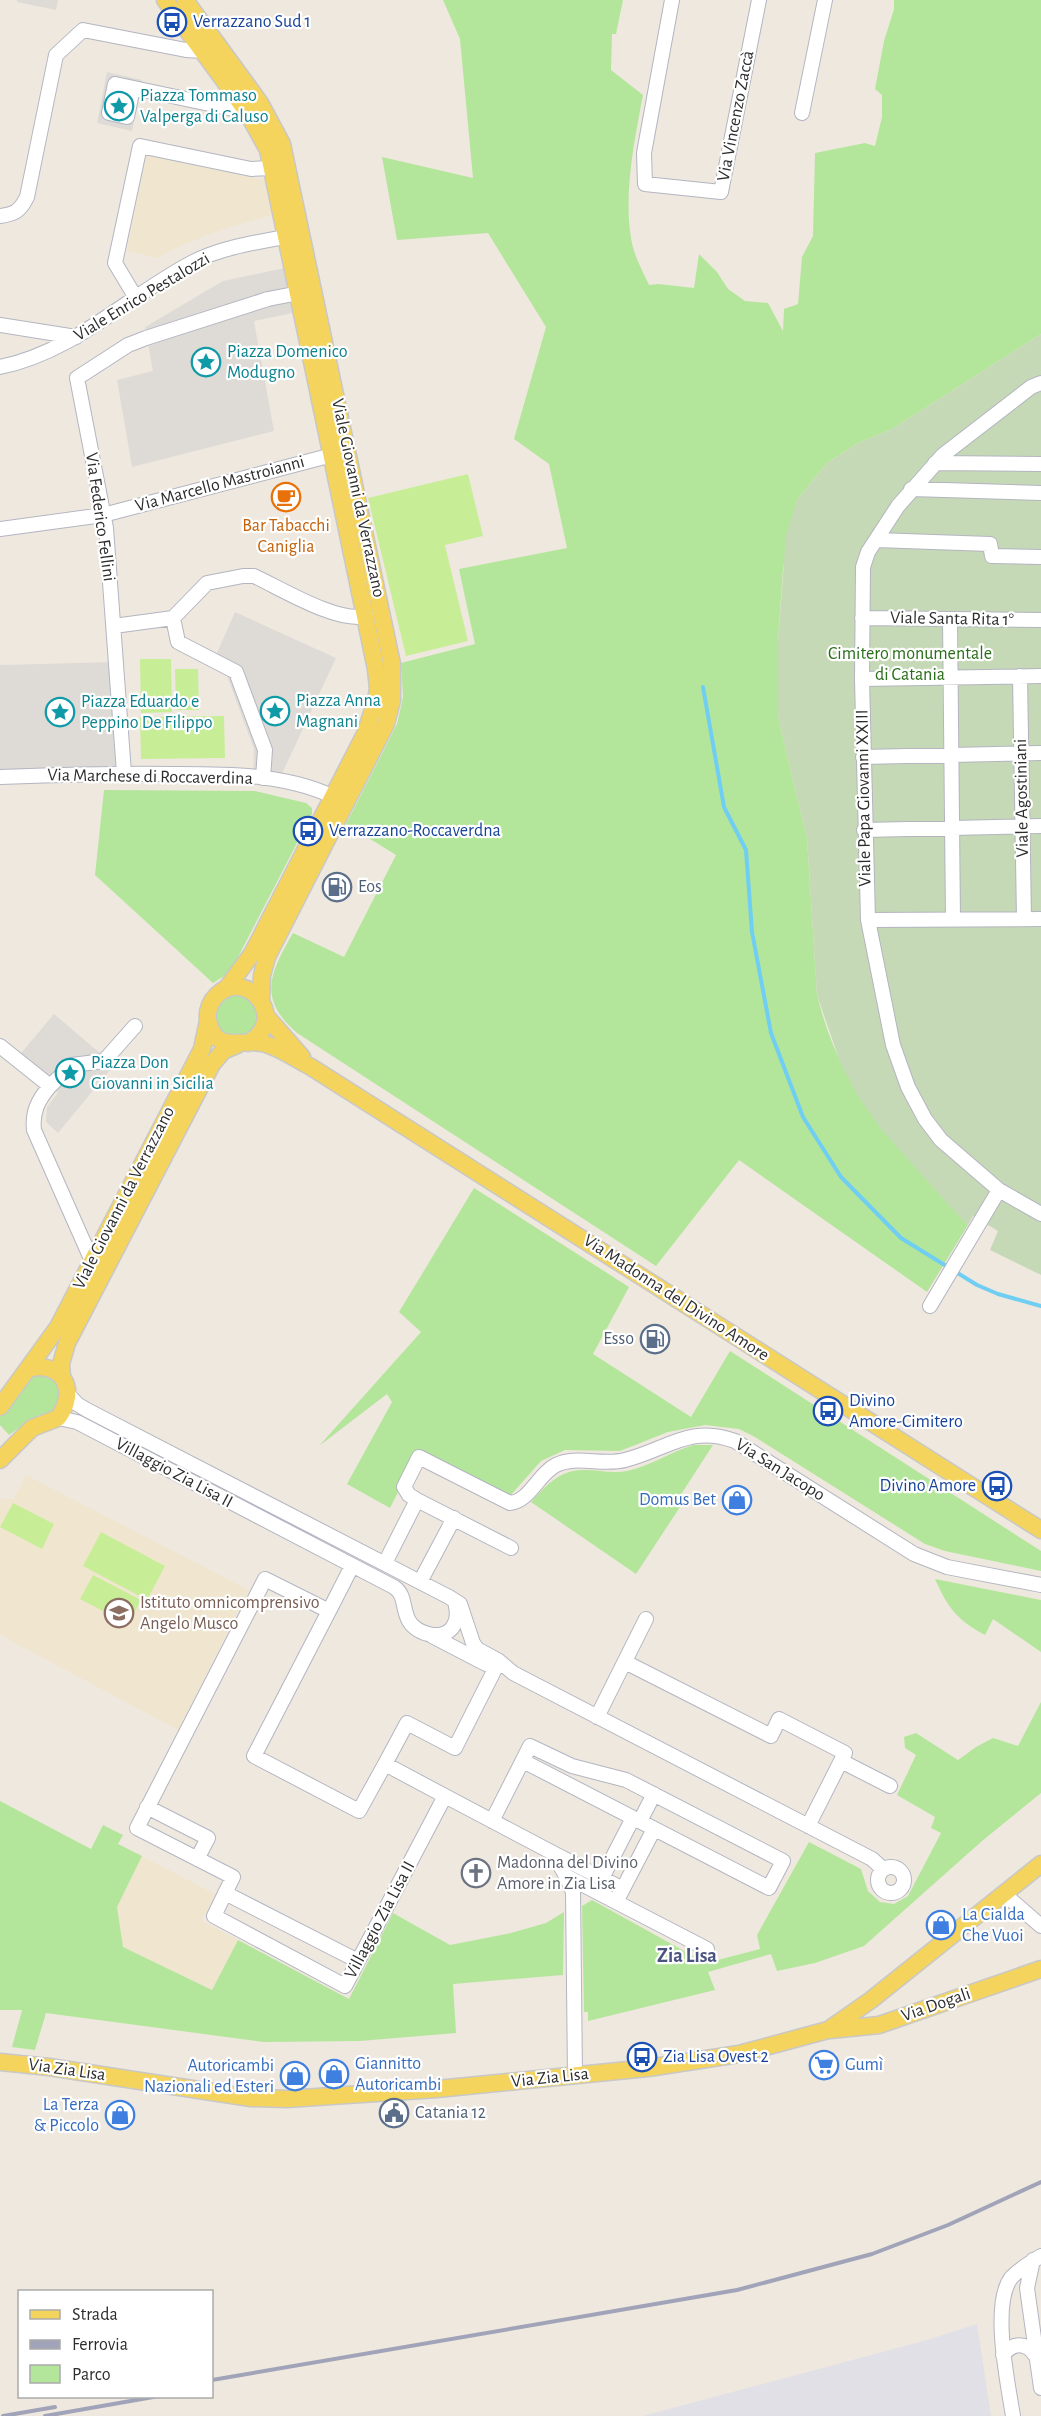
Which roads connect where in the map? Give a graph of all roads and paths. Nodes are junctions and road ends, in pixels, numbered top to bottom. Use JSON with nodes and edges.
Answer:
{"nodes":[{"id":1,"x":165,"y":0,"type":"edge"},
{"id":2,"x":185,"y":0,"type":"edge"},
{"id":3,"x":672,"y":0,"type":"edge"},
{"id":4,"x":759,"y":0,"type":"edge"},
{"id":5,"x":825,"y":0,"type":"edge"},
{"id":6,"x":203,"y":51,"type":"junction"},
{"id":7,"x":136,"y":88,"type":"dead end"},
{"id":8,"x":247,"y":111,"type":"junction"},
{"id":9,"x":802,"y":113,"type":"dead end"},
{"id":10,"x":275,"y":147,"type":"junction"},
{"id":11,"x":272,"y":168,"type":"junction"},
{"id":12,"x":0,"y":216,"type":"edge"},
{"id":13,"x":295,"y":235,"type":"junction"},
{"id":14,"x":299,"y":293,"type":"junction"},
{"id":15,"x":136,"y":298,"type":"junction"},
{"id":16,"x":0,"y":325,"type":"edge"},
{"id":17,"x":76,"y":337,"type":"junction"},
{"id":18,"x":0,"y":367,"type":"edge"},
{"id":19,"x":1036,"y":385,"type":"edge"},
{"id":20,"x":340,"y":453,"type":"junction"},
{"id":21,"x":935,"y":463,"type":"junction"},
{"id":22,"x":1041,"y":464,"type":"edge"},
{"id":23,"x":911,"y":489,"type":"junction"},
{"id":24,"x":1041,"y":492,"type":"edge"},
{"id":25,"x":103,"y":515,"type":"junction"},
{"id":26,"x":0,"y":530,"type":"edge"},
{"id":27,"x":876,"y":540,"type":"junction"},
{"id":28,"x":1041,"y":557,"type":"edge"},
{"id":29,"x":366,"y":616,"type":"junction"},
{"id":30,"x":173,"y":618,"type":"junction"},
{"id":31,"x":862,"y":618,"type":"junction"},
{"id":32,"x":950,"y":619,"type":"junction"},
{"id":33,"x":1041,"y":620,"type":"edge"},
{"id":34,"x":114,"y":626,"type":"junction"},
{"id":35,"x":1020,"y":676,"type":"junction"},
{"id":36,"x":1041,"y":676,"type":"edge"},
{"id":37,"x":951,"y":678,"type":"junction"},
{"id":38,"x":861,"y":679,"type":"junction"},
{"id":39,"x":1041,"y":753,"type":"edge"},
{"id":40,"x":1021,"y":754,"type":"junction"},
{"id":41,"x":951,"y":755,"type":"junction"},
{"id":42,"x":863,"y":757,"type":"junction"},
{"id":43,"x":124,"y":773,"type":"junction"},
{"id":44,"x":0,"y":777,"type":"edge"},
{"id":45,"x":263,"y":778,"type":"junction"},
{"id":46,"x":340,"y":800,"type":"junction"},
{"id":47,"x":1041,"y":826,"type":"edge"},
{"id":48,"x":1022,"y":827,"type":"junction"},
{"id":49,"x":952,"y":828,"type":"junction"},
{"id":50,"x":864,"y":830,"type":"junction"},
{"id":51,"x":284,"y":909,"type":"junction"},
{"id":52,"x":1024,"y":919,"type":"junction"},
{"id":53,"x":1041,"y":919,"type":"edge"},
{"id":54,"x":868,"y":920,"type":"junction"},
{"id":55,"x":953,"y":920,"type":"junction"},
{"id":56,"x":226,"y":989,"type":"junction"},
{"id":57,"x":263,"y":1008,"type":"junction"},
{"id":58,"x":208,"y":1021,"type":"junction"},
{"id":59,"x":135,"y":1026,"type":"dead end"},
{"id":60,"x":242,"y":1044,"type":"junction"},
{"id":61,"x":0,"y":1046,"type":"edge"},
{"id":62,"x":310,"y":1067,"type":"junction"},
{"id":63,"x":50,"y":1086,"type":"junction"},
{"id":64,"x":999,"y":1190,"type":"junction"},
{"id":65,"x":1041,"y":1214,"type":"edge"},
{"id":66,"x":92,"y":1261,"type":"junction"},
{"id":67,"x":934,"y":1301,"type":"dead end"},
{"id":68,"x":28,"y":1369,"type":"junction"},
{"id":69,"x":62,"y":1376,"type":"junction"},
{"id":70,"x":68,"y":1394,"type":"junction"},
{"id":71,"x":0,"y":1407,"type":"edge"},
{"id":72,"x":58,"y":1418,"type":"junction"},
{"id":73,"x":2,"y":1460,"type":"edge"},
{"id":74,"x":417,"y":1500,"type":"junction"},
{"id":75,"x":454,"y":1518,"type":"junction"},
{"id":76,"x":1041,"y":1530,"type":"edge"},
{"id":77,"x":511,"y":1548,"type":"dead end"},
{"id":78,"x":385,"y":1563,"type":"junction"},
{"id":79,"x":352,"y":1566,"type":"junction"},
{"id":80,"x":420,"y":1581,"type":"junction"},
{"id":81,"x":1041,"y":1585,"type":"edge"},
{"id":82,"x":454,"y":1600,"type":"junction"},
{"id":83,"x":329,"y":1611,"type":"junction"},
{"id":84,"x":646,"y":1619,"type":"dead end"},
{"id":85,"x":432,"y":1636,"type":"junction"},
{"id":86,"x":624,"y":1662,"type":"junction"},
{"id":87,"x":497,"y":1665,"type":"junction"},
{"id":88,"x":597,"y":1717,"type":"junction"},
{"id":89,"x":523,"y":1761,"type":"junction"},
{"id":90,"x":841,"y":1761,"type":"junction"},
{"id":91,"x":385,"y":1764,"type":"junction"},
{"id":92,"x":890,"y":1786,"type":"dead end"},
{"id":93,"x":654,"y":1794,"type":"junction"},
{"id":94,"x":445,"y":1796,"type":"junction"},
{"id":95,"x":147,"y":1807,"type":"junction"},
{"id":96,"x":637,"y":1819,"type":"junction"},
{"id":97,"x":492,"y":1821,"type":"junction"},
{"id":98,"x":808,"y":1826,"type":"junction"},
{"id":99,"x":654,"y":1829,"type":"junction"},
{"id":100,"x":553,"y":1853,"type":"junction"},
{"id":101,"x":197,"y":1859,"type":"junction"},
{"id":102,"x":1041,"y":1864,"type":"edge"},
{"id":103,"x":883,"y":1869,"type":"dead end"},
{"id":104,"x":566,"y":1876,"type":"junction"},
{"id":105,"x":602,"y":1878,"type":"junction"},
{"id":106,"x":623,"y":1889,"type":"junction"},
{"id":107,"x":225,"y":1893,"type":"junction"},
{"id":108,"x":1004,"y":1894,"type":"junction"},
{"id":109,"x":616,"y":1902,"type":"junction"},
{"id":110,"x":1041,"y":1926,"type":"edge"},
{"id":111,"x":707,"y":1949,"type":"dead end"},
{"id":112,"x":358,"y":1961,"type":"junction"},
{"id":113,"x":1041,"y":1969,"type":"edge"},
{"id":114,"x":859,"y":2009,"type":"junction"},
{"id":115,"x":879,"y":2025,"type":"junction"},
{"id":116,"x":828,"y":2030,"type":"junction"},
{"id":117,"x":0,"y":2062,"type":"edge"},
{"id":118,"x":575,"y":2076,"type":"junction"},
{"id":119,"x":1037,"y":2258,"type":"edge"},
{"id":120,"x":1004,"y":2355,"type":"junction"},
{"id":121,"x":1035,"y":2355,"type":"junction"},
{"id":122,"x":1041,"y":2388,"type":"edge"},
{"id":123,"x":1013,"y":2416,"type":"edge"}],
"edges":[{"from":1,"to":6,"type":"main road","name":"Viale Giovanni da Verrazzano"},
{"from":2,"to":10,"type":"main road","name":"Viale Giovanni da Verrazzano"},
{"from":3,"to":4,"type":"street","name":"Via Vincenzo Zaccà"},
{"from":5,"to":9,"type":"street"},
{"from":6,"to":8,"type":"main road","name":"Viale Giovanni da Verrazzano"},
{"from":6,"to":12,"type":"street"},
{"from":7,"to":8,"type":"street"},
{"from":8,"to":10,"type":"main road","name":"Viale Giovanni da Verrazzano"},
{"from":10,"to":11,"type":"main road","name":"Viale Giovanni da Verrazzano"},
{"from":10,"to":13,"type":"main road","name":"Viale Giovanni da Verrazzano"},
{"from":11,"to":13,"type":"main road","name":"Viale Giovanni da Verrazzano"},
{"from":11,"to":15,"type":"street"},
{"from":13,"to":14,"type":"main road","name":"Viale Giovanni da Verrazzano"},
{"from":13,"to":15,"type":"street","name":"Viale Enrico Pestalozzi"},
{"from":13,"to":20,"type":"main road","name":"Viale Giovanni da Verrazzano"},
{"from":14,"to":20,"type":"main road","name":"Viale Giovanni da Verrazzano"},
{"from":14,"to":25,"type":"street","name":"Via Federico Fellini"},
{"from":15,"to":17,"type":"street","name":"Viale Enrico Pestalozzi"},
{"from":16,"to":17,"type":"street"},
{"from":17,"to":18,"type":"street","name":"Viale Enrico Pestalozzi"},
{"from":19,"to":21,"type":"street","name":"Viale Papa Giovanni XXIII"},
{"from":20,"to":25,"type":"street","name":"Via Marcello Mastroianni"},
{"from":20,"to":29,"type":"main road","name":"Viale Giovanni da Verrazzano"},
{"from":20,"to":46,"type":"main road","name":"Viale Giovanni da Verrazzano"},
{"from":21,"to":22,"type":"street"},
{"from":21,"to":23,"type":"street","name":"Viale Papa Giovanni XXIII"},
{"from":23,"to":24,"type":"street"},
{"from":23,"to":27,"type":"street","name":"Viale Papa Giovanni XXIII"},
{"from":25,"to":26,"type":"street","name":"Via Marcello Mastroianni"},
{"from":25,"to":34,"type":"street","name":"Via Federico Fellini"},
{"from":27,"to":28,"type":"street"},
{"from":27,"to":31,"type":"street","name":"Viale Papa Giovanni XXIII"},
{"from":29,"to":30,"type":"street"},
{"from":29,"to":46,"type":"main road","name":"Viale Giovanni da Verrazzano"},
{"from":30,"to":34,"type":"street"},
{"from":30,"to":45,"type":"street"},
{"from":31,"to":32,"type":"street","name":"Viale Santa Rita 1°"},
{"from":31,"to":38,"type":"street","name":"Viale Papa Giovanni XXIII"},
{"from":32,"to":33,"type":"street","name":"Viale Santa Rita 1°"},
{"from":32,"to":37,"type":"street"},
{"from":34,"to":43,"type":"street","name":"Via Federico Fellini"},
{"from":35,"to":36,"type":"street"},
{"from":35,"to":37,"type":"street"},
{"from":35,"to":40,"type":"street","name":"Viale Agostiniani"},
{"from":37,"to":38,"type":"street"},
{"from":37,"to":41,"type":"street"},
{"from":38,"to":42,"type":"street","name":"Viale Papa Giovanni XXIII"},
{"from":39,"to":40,"type":"street"},
{"from":40,"to":41,"type":"street"},
{"from":40,"to":48,"type":"street","name":"Viale Agostiniani"},
{"from":41,"to":42,"type":"street"},
{"from":41,"to":49,"type":"street"},
{"from":42,"to":50,"type":"street","name":"Viale Papa Giovanni XXIII"},
{"from":43,"to":44,"type":"street","name":"Via Marchese di Roccaverdina"},
{"from":43,"to":45,"type":"street","name":"Via Marchese di Roccaverdina"},
{"from":45,"to":46,"type":"street","name":"Via Marchese di Roccaverdina"},
{"from":46,"to":51,"type":"main road","name":"Viale Giovanni da Verrazzano"},
{"from":47,"to":48,"type":"street"},
{"from":48,"to":49,"type":"street"},
{"from":48,"to":52,"type":"street","name":"Viale Agostiniani"},
{"from":49,"to":50,"type":"street"},
{"from":49,"to":55,"type":"street"},
{"from":50,"to":54,"type":"street","name":"Viale Papa Giovanni XXIII"},
{"from":51,"to":56,"type":"main road","name":"Viale Giovanni da Verrazzano"},
{"from":51,"to":57,"type":"main road","name":"Viale Giovanni da Verrazzano"},
{"from":52,"to":53,"type":"street"},
{"from":52,"to":55,"type":"street"},
{"from":54,"to":55,"type":"street"},
{"from":54,"to":64,"type":"street","name":"Viale Papa Giovanni XXIII"},
{"from":56,"to":57,"type":"main road"},
{"from":56,"to":58,"type":"main road"},
{"from":57,"to":60,"type":"main road"},
{"from":57,"to":62,"type":"main road"},
{"from":58,"to":60,"type":"main road"},
{"from":58,"to":66,"type":"main road","name":"Viale Giovanni da Verrazzano"},
{"from":59,"to":63,"type":"street"},
{"from":60,"to":62,"type":"main road"},
{"from":60,"to":69,"type":"main road","name":"Viale Giovanni da Verrazzano"},
{"from":61,"to":63,"type":"street"},
{"from":62,"to":76,"type":"main road","name":"Via Madonna del Divino Amore"},
{"from":63,"to":66,"type":"street"},
{"from":64,"to":65,"type":"street","name":"Viale Papa Giovanni XXIII"},
{"from":64,"to":67,"type":"street"},
{"from":66,"to":68,"type":"main road","name":"Viale Giovanni da Verrazzano"},
{"from":68,"to":69,"type":"main road"},
{"from":68,"to":71,"type":"main road","name":"Viale Giovanni da Verrazzano"},
{"from":69,"to":70,"type":"main road"},
{"from":70,"to":72,"type":"main road"},
{"from":70,"to":78,"type":"street"},
{"from":72,"to":73,"type":"main road"},
{"from":72,"to":79,"type":"street","name":"Villaggio Zia Lisa II"},
{"from":74,"to":75,"type":"street"},
{"from":74,"to":78,"type":"street"},
{"from":74,"to":81,"type":"street","name":"Via San Jacopo"},
{"from":75,"to":77,"type":"street"},
{"from":75,"to":80,"type":"street"},
{"from":78,"to":80,"type":"street"},
{"from":79,"to":83,"type":"street"},
{"from":79,"to":85,"type":"street","name":"Villaggio Zia Lisa II"},
{"from":80,"to":82,"type":"street"},
{"from":82,"to":85,"type":"street"},
{"from":82,"to":87,"type":"street"},
{"from":83,"to":91,"type":"street"},
{"from":83,"to":95,"type":"street","name":"Villaggio Zia Lisa II"},
{"from":84,"to":86,"type":"street"},
{"from":85,"to":87,"type":"street","name":"Villaggio Zia Lisa II"},
{"from":86,"to":88,"type":"street"},
{"from":86,"to":90,"type":"street"},
{"from":87,"to":88,"type":"street"},
{"from":87,"to":91,"type":"street"},
{"from":88,"to":98,"type":"street"},
{"from":89,"to":93,"type":"street"},
{"from":89,"to":96,"type":"street"},
{"from":89,"to":97,"type":"street"},
{"from":90,"to":92,"type":"street"},
{"from":90,"to":98,"type":"street"},
{"from":91,"to":94,"type":"street"},
{"from":93,"to":96,"type":"street"},
{"from":93,"to":99,"type":"street"},
{"from":94,"to":97,"type":"street"},
{"from":94,"to":112,"type":"street","name":"Villaggio Zia Lisa II"},
{"from":95,"to":101,"type":"street","name":"Villaggio Zia Lisa II"},
{"from":95,"to":101,"type":"street"},
{"from":96,"to":99,"type":"street"},
{"from":96,"to":105,"type":"street"},
{"from":97,"to":100,"type":"street"},
{"from":98,"to":103,"type":"street"},
{"from":99,"to":106,"type":"street"},
{"from":100,"to":104,"type":"street"},
{"from":100,"to":105,"type":"street"},
{"from":101,"to":107,"type":"street","name":"Villaggio Zia Lisa II"},
{"from":102,"to":108,"type":"main road","name":"Via Zia Lisa"},
{"from":104,"to":109,"type":"street"},
{"from":104,"to":118,"type":"street"},
{"from":105,"to":106,"type":"street"},
{"from":106,"to":109,"type":"street"},
{"from":107,"to":112,"type":"street"},
{"from":107,"to":112,"type":"street","name":"Villaggio Zia Lisa II"},
{"from":108,"to":110,"type":"street"},
{"from":108,"to":114,"type":"main road","name":"Via Zia Lisa"},
{"from":109,"to":111,"type":"street"},
{"from":113,"to":115,"type":"main road","name":"Via Dogali"},
{"from":114,"to":115,"type":"main road"},
{"from":114,"to":116,"type":"main road","name":"Via Zia Lisa"},
{"from":115,"to":116,"type":"main road","name":"Via Dogali"},
{"from":116,"to":118,"type":"main road","name":"Via Zia Lisa"},
{"from":117,"to":118,"type":"main road","name":"Via Zia Lisa"},
{"from":119,"to":120,"type":"street"},
{"from":119,"to":121,"type":"street"},
{"from":120,"to":121,"type":"street"},
{"from":120,"to":123,"type":"street"},
{"from":121,"to":122,"type":"street"}]}
